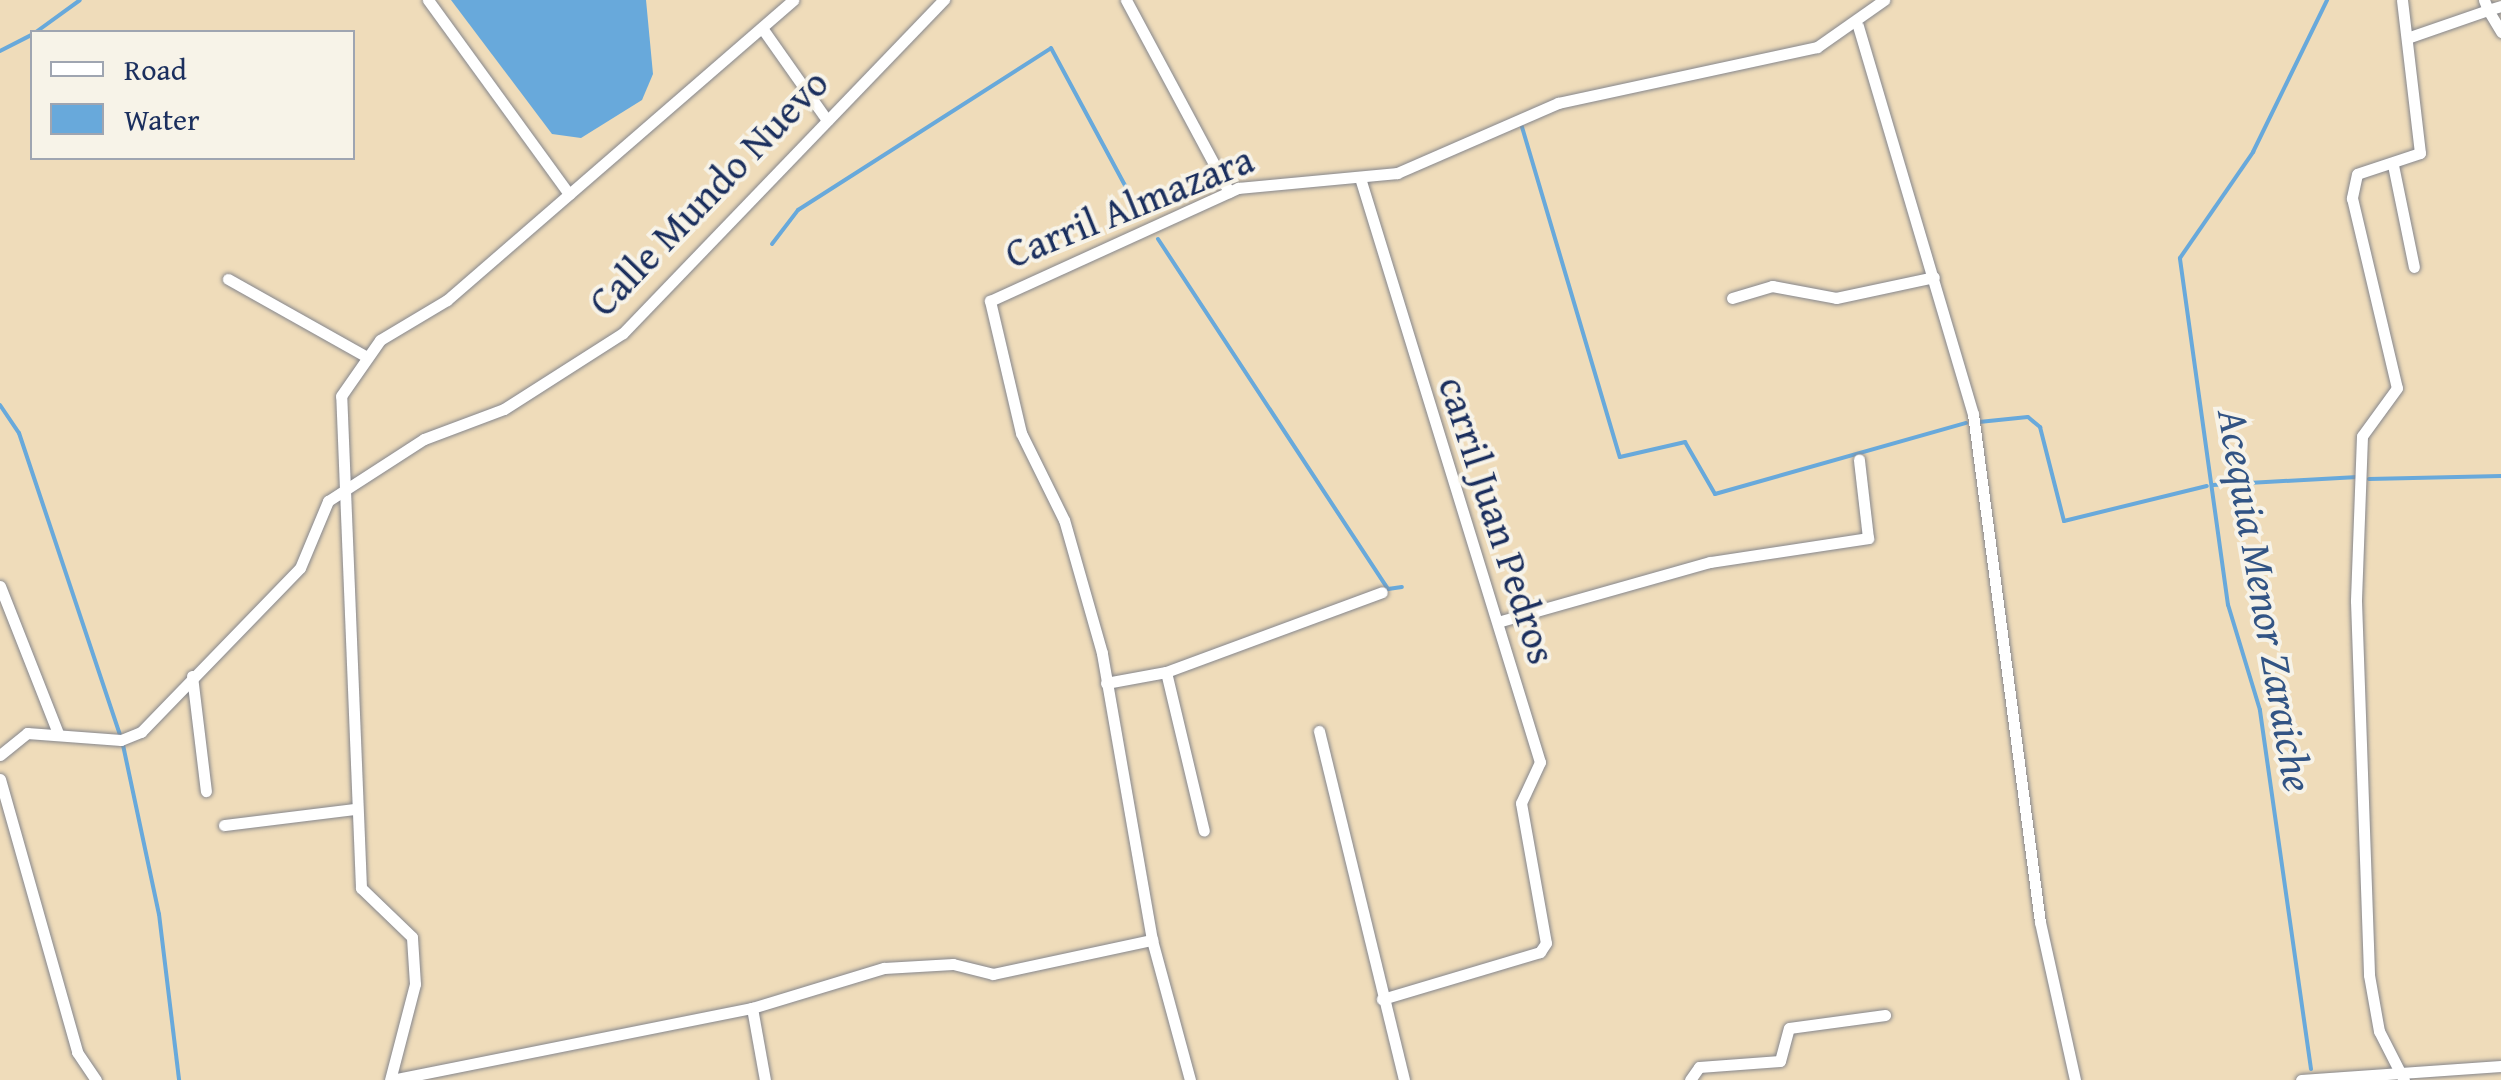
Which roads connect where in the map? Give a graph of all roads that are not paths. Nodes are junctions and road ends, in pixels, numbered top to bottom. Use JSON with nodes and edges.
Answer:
{"nodes":[{"id":1,"x":428,"y":0,"type":"edge"},
{"id":2,"x":793,"y":0,"type":"edge"},
{"id":3,"x":944,"y":0,"type":"edge"},
{"id":4,"x":1126,"y":0,"type":"edge"},
{"id":5,"x":1884,"y":0,"type":"edge"},
{"id":6,"x":2402,"y":0,"type":"edge"},
{"id":7,"x":2486,"y":5,"type":"edge"},
{"id":8,"x":2501,"y":6,"type":"edge"},
{"id":9,"x":1858,"y":26,"type":"junction"},
{"id":10,"x":762,"y":28,"type":"junction"},
{"id":11,"x":2501,"y":32,"type":"edge"},
{"id":12,"x":2406,"y":38,"type":"junction"},
{"id":13,"x":826,"y":120,"type":"junction"},
{"id":14,"x":2393,"y":164,"type":"junction"},
{"id":15,"x":1362,"y":180,"type":"junction"},
{"id":16,"x":1229,"y":192,"type":"junction"},
{"id":17,"x":569,"y":194,"type":"junction"},
{"id":18,"x":2414,"y":267,"type":"dead end"},
{"id":19,"x":1934,"y":277,"type":"junction"},
{"id":20,"x":228,"y":279,"type":"dead end"},
{"id":21,"x":1732,"y":298,"type":"dead end"},
{"id":22,"x":365,"y":356,"type":"junction"},
{"id":23,"x":1859,"y":460,"type":"dead end"},
{"id":24,"x":343,"y":490,"type":"junction"},
{"id":25,"x":0,"y":586,"type":"edge"},
{"id":26,"x":1382,"y":592,"type":"dead end"},
{"id":27,"x":1501,"y":622,"type":"junction"},
{"id":28,"x":1166,"y":672,"type":"junction"},
{"id":29,"x":192,"y":676,"type":"junction"},
{"id":30,"x":1106,"y":683,"type":"junction"},
{"id":31,"x":1319,"y":731,"type":"dead end"},
{"id":32,"x":58,"y":733,"type":"junction"},
{"id":33,"x":0,"y":755,"type":"edge"},
{"id":34,"x":0,"y":779,"type":"edge"},
{"id":35,"x":206,"y":791,"type":"dead end"},
{"id":36,"x":355,"y":808,"type":"junction"},
{"id":37,"x":224,"y":825,"type":"dead end"},
{"id":38,"x":1204,"y":831,"type":"dead end"},
{"id":39,"x":1152,"y":940,"type":"junction"},
{"id":40,"x":1382,"y":999,"type":"junction"},
{"id":41,"x":752,"y":1008,"type":"junction"},
{"id":42,"x":1885,"y":1014,"type":"dead end"},
{"id":43,"x":2501,"y":1066,"type":"edge"},
{"id":44,"x":2402,"y":1076,"type":"edge"},
{"id":45,"x":96,"y":1080,"type":"edge"},
{"id":46,"x":391,"y":1080,"type":"edge"},
{"id":47,"x":765,"y":1080,"type":"edge"},
{"id":48,"x":1190,"y":1080,"type":"edge"},
{"id":49,"x":1404,"y":1080,"type":"edge"},
{"id":50,"x":1690,"y":1080,"type":"edge"},
{"id":51,"x":2075,"y":1080,"type":"edge"},
{"id":52,"x":2301,"y":1080,"type":"edge"}],
"edges":[{"from":1,"to":17,"type":"street"},
{"from":2,"to":10,"type":"street"},
{"from":3,"to":13,"type":"street","name":"Calle Mundo Nuevo"},
{"from":4,"to":16,"type":"street"},
{"from":5,"to":9,"type":"street","name":"Carril Almazara"},
{"from":6,"to":12,"type":"street"},
{"from":7,"to":8,"type":"street"},
{"from":7,"to":11,"type":"street"},
{"from":7,"to":12,"type":"street"},
{"from":9,"to":15,"type":"street","name":"Carril Almazara"},
{"from":9,"to":19,"type":"street"},
{"from":10,"to":13,"type":"street"},
{"from":10,"to":17,"type":"street"},
{"from":12,"to":14,"type":"street"},
{"from":13,"to":24,"type":"street","name":"Calle Mundo Nuevo"},
{"from":14,"to":18,"type":"street"},
{"from":14,"to":44,"type":"street"},
{"from":15,"to":16,"type":"street","name":"Carril Almazara"},
{"from":15,"to":27,"type":"street","name":"carril Juan Pedros"},
{"from":16,"to":30,"type":"street","name":"Carril Almazara"},
{"from":17,"to":22,"type":"street"},
{"from":19,"to":21,"type":"street"},
{"from":19,"to":51,"type":"street"},
{"from":20,"to":22,"type":"street"},
{"from":22,"to":24,"type":"street"},
{"from":23,"to":27,"type":"street"},
{"from":24,"to":29,"type":"street"},
{"from":24,"to":36,"type":"street"},
{"from":25,"to":32,"type":"street"},
{"from":26,"to":28,"type":"street"},
{"from":27,"to":40,"type":"street","name":"carril Juan Pedros"},
{"from":28,"to":30,"type":"street"},
{"from":28,"to":38,"type":"street"},
{"from":29,"to":32,"type":"street"},
{"from":29,"to":35,"type":"street"},
{"from":30,"to":39,"type":"street","name":"Carril Almazara"},
{"from":31,"to":40,"type":"street"},
{"from":32,"to":33,"type":"street"},
{"from":34,"to":45,"type":"street"},
{"from":36,"to":37,"type":"street"},
{"from":36,"to":46,"type":"street"},
{"from":39,"to":41,"type":"street"},
{"from":39,"to":48,"type":"street","name":"Carril Almazara"},
{"from":40,"to":49,"type":"street"},
{"from":41,"to":46,"type":"street"},
{"from":41,"to":47,"type":"street"},
{"from":42,"to":50,"type":"street"},
{"from":43,"to":44,"type":"street"},
{"from":44,"to":52,"type":"street"}]}
